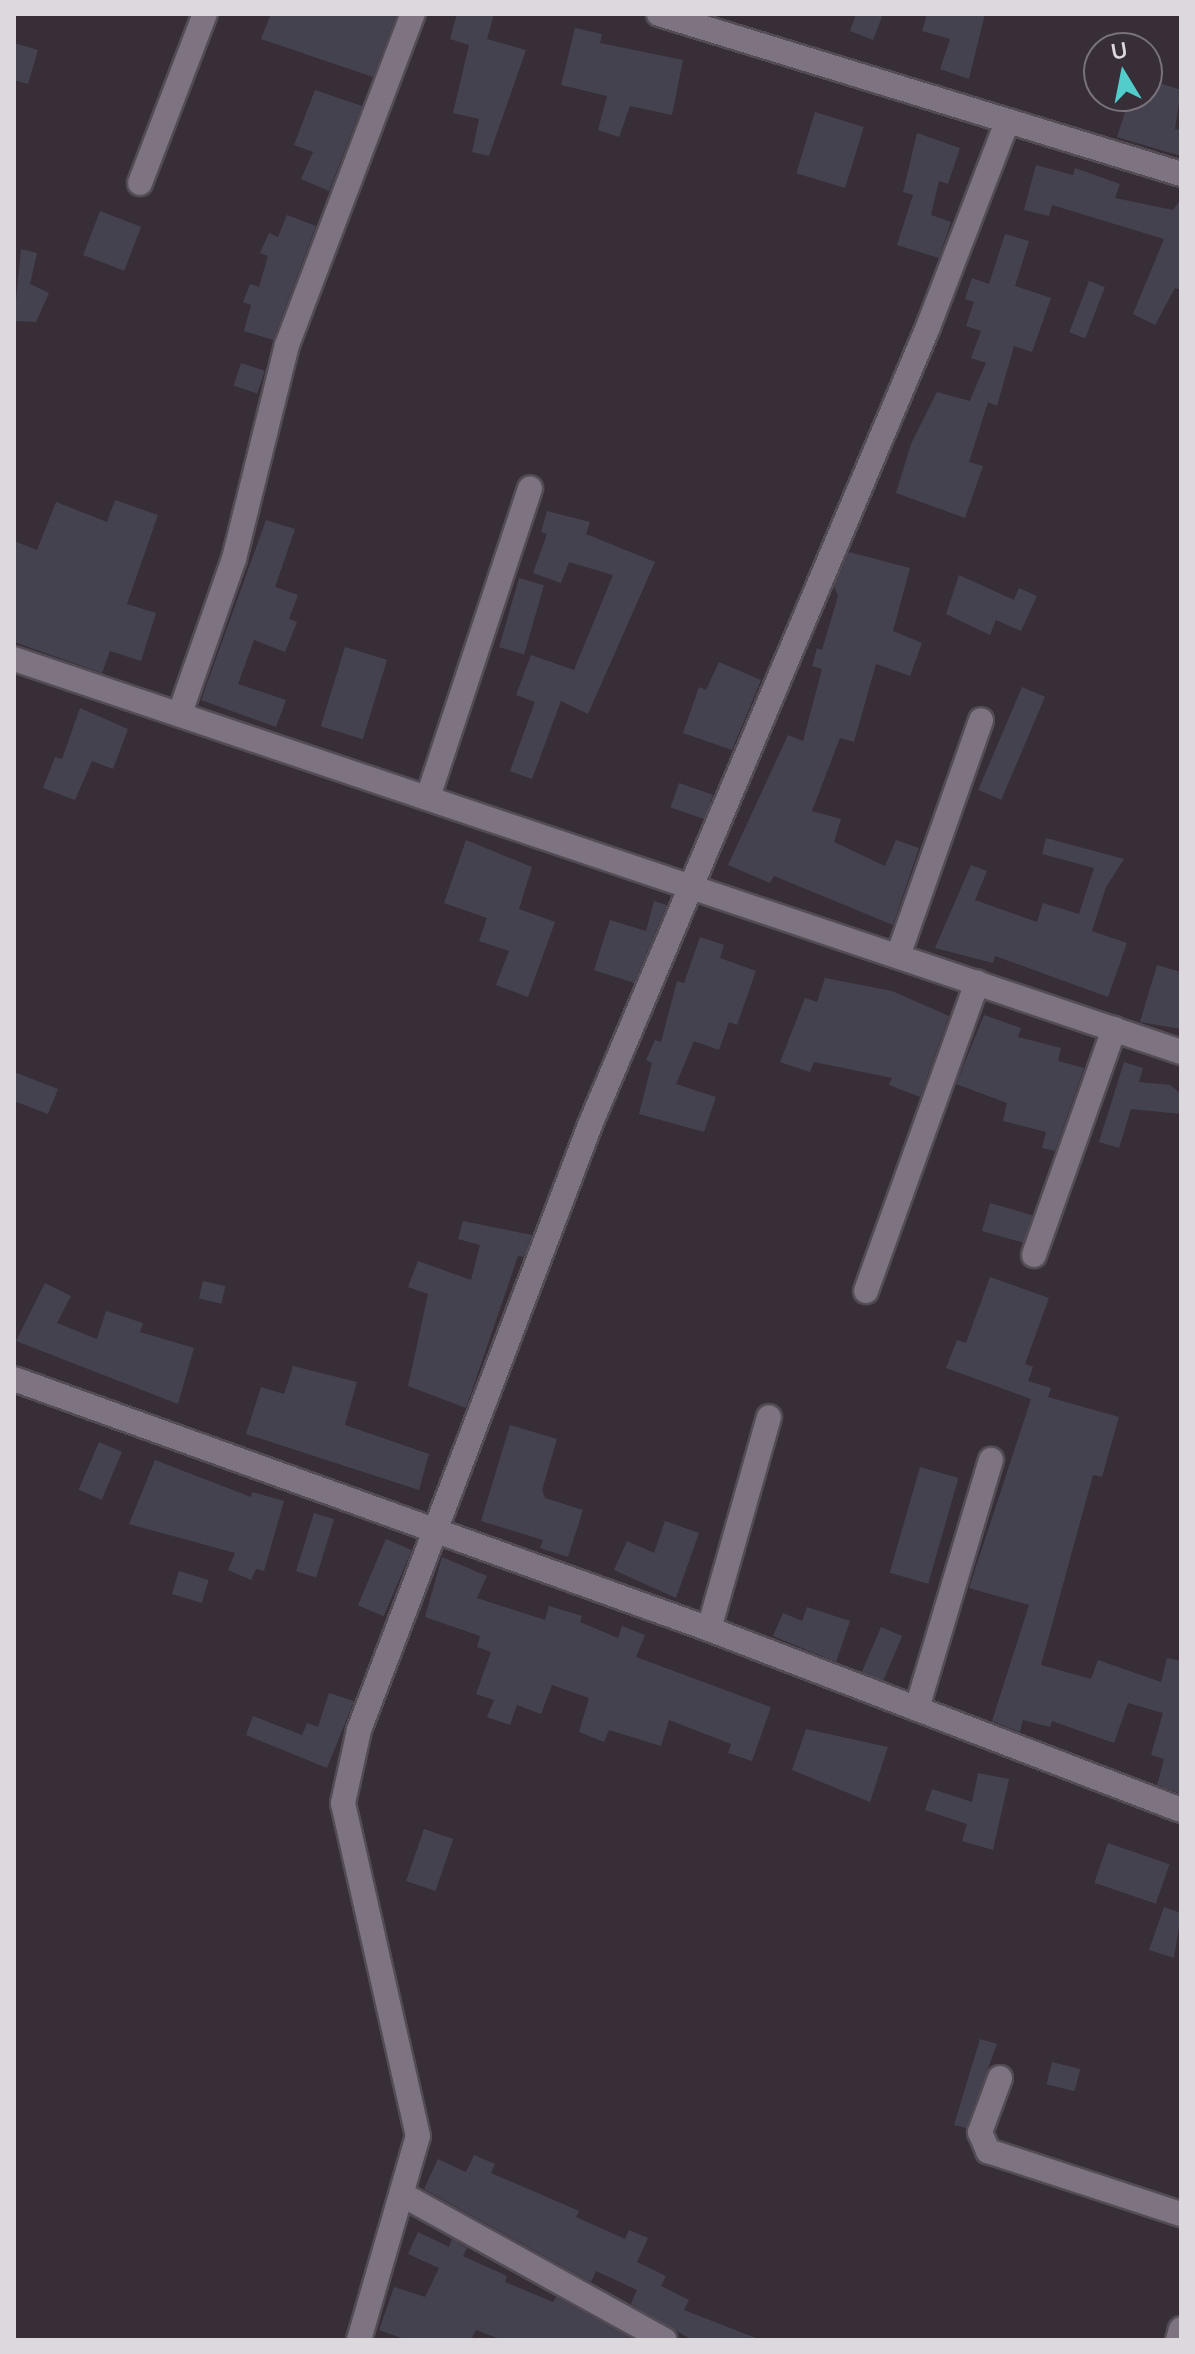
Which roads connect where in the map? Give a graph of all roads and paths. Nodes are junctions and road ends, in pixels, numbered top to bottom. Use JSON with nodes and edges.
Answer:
{"nodes":[{"id":1,"x":205,"y":14,"type":"edge"},
{"id":2,"x":413,"y":14,"type":"edge"},
{"id":3,"x":659,"y":14,"type":"edge"},
{"id":4,"x":1007,"y":122,"type":"junction"},
{"id":5,"x":1181,"y":174,"type":"edge"},
{"id":6,"x":140,"y":183,"type":"dead end"},
{"id":7,"x":530,"y":488,"type":"dead end"},
{"id":8,"x":14,"y":659,"type":"edge"},
{"id":9,"x":180,"y":713,"type":"junction"},
{"id":10,"x":981,"y":720,"type":"dead end"},
{"id":11,"x":428,"y":797,"type":"junction"},
{"id":12,"x":693,"y":886,"type":"junction"},
{"id":13,"x":898,"y":956,"type":"junction"},
{"id":14,"x":977,"y":982,"type":"junction"},
{"id":15,"x":1114,"y":1029,"type":"junction"},
{"id":16,"x":1181,"y":1052,"type":"edge"},
{"id":17,"x":1034,"y":1255,"type":"dead end"},
{"id":18,"x":866,"y":1291,"type":"dead end"},
{"id":19,"x":14,"y":1379,"type":"edge"},
{"id":20,"x":769,"y":1417,"type":"dead end"},
{"id":21,"x":991,"y":1460,"type":"dead end"},
{"id":22,"x":434,"y":1530,"type":"junction"},
{"id":23,"x":709,"y":1629,"type":"junction"},
{"id":24,"x":917,"y":1708,"type":"junction"},
{"id":25,"x":1181,"y":1810,"type":"edge"},
{"id":26,"x":1000,"y":2078,"type":"dead end"},
{"id":27,"x":403,"y":2195,"type":"junction"},
{"id":28,"x":1181,"y":2214,"type":"edge"},
{"id":29,"x":1181,"y":2329,"type":"edge"},
{"id":30,"x":365,"y":2337,"type":"edge"},
{"id":31,"x":665,"y":2340,"type":"edge"},
{"id":32,"x":1178,"y":2340,"type":"edge"}],
"edges":[{"from":1,"to":6,"type":"street"},
{"from":2,"to":9,"type":"street"},
{"from":3,"to":4,"type":"street"},
{"from":4,"to":5,"type":"street"},
{"from":4,"to":12,"type":"street"},
{"from":7,"to":11,"type":"street"},
{"from":8,"to":9,"type":"street"},
{"from":9,"to":11,"type":"street"},
{"from":10,"to":13,"type":"street"},
{"from":11,"to":12,"type":"street"},
{"from":12,"to":13,"type":"street"},
{"from":12,"to":22,"type":"street"},
{"from":13,"to":14,"type":"street"},
{"from":14,"to":15,"type":"street"},
{"from":14,"to":18,"type":"street"},
{"from":15,"to":16,"type":"street"},
{"from":15,"to":17,"type":"street"},
{"from":19,"to":22,"type":"street"},
{"from":20,"to":23,"type":"street"},
{"from":21,"to":24,"type":"street"},
{"from":22,"to":23,"type":"street"},
{"from":22,"to":27,"type":"street"},
{"from":23,"to":24,"type":"street"},
{"from":24,"to":25,"type":"street"},
{"from":26,"to":28,"type":"street"},
{"from":27,"to":30,"type":"street"},
{"from":27,"to":31,"type":"street"},
{"from":29,"to":32,"type":"street"}]}
